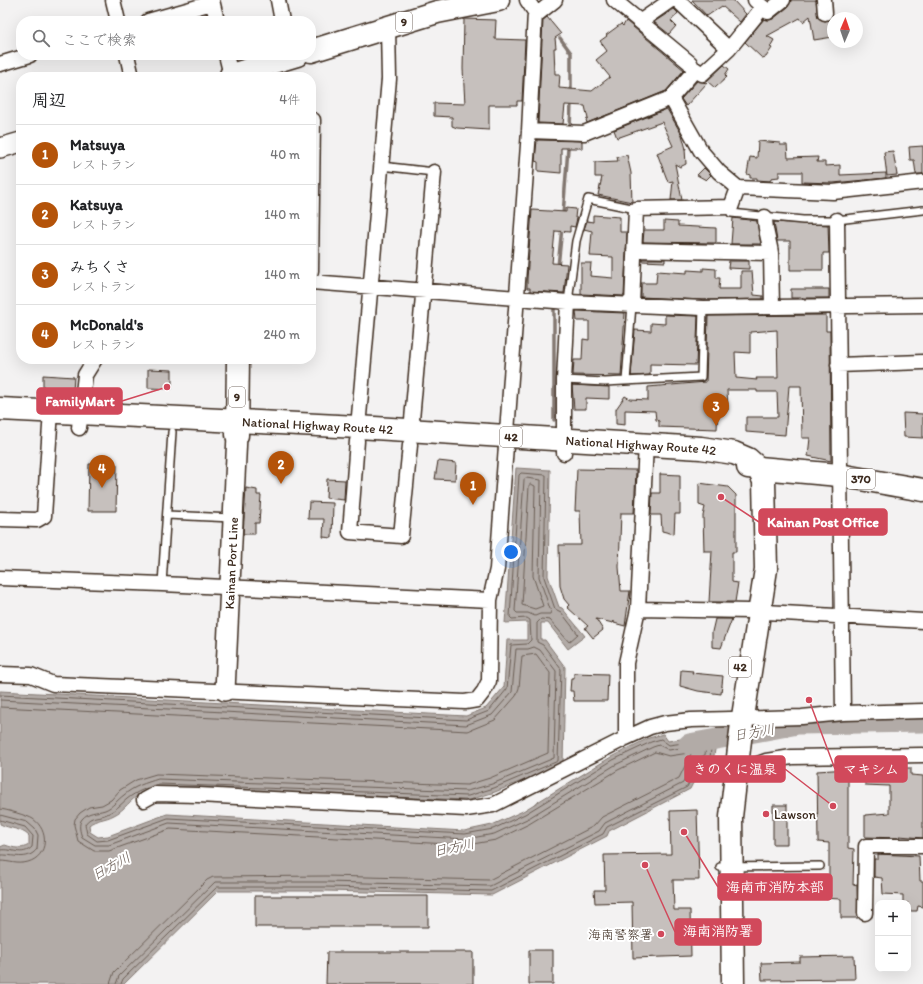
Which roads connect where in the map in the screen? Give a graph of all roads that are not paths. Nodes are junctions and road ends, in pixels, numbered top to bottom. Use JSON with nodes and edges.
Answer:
{"nodes":[{"id":1,"x":113,"y":0,"type":"edge"},
{"id":2,"x":278,"y":0,"type":"edge"},
{"id":3,"x":498,"y":0,"type":"edge"},
{"id":4,"x":527,"y":0,"type":"edge"},
{"id":5,"x":555,"y":0,"type":"edge"},
{"id":6,"x":614,"y":0,"type":"edge"},
{"id":7,"x":671,"y":0,"type":"edge"},
{"id":8,"x":677,"y":0,"type":"edge"},
{"id":9,"x":783,"y":0,"type":"edge"},
{"id":10,"x":212,"y":1,"type":"edge"},
{"id":11,"x":759,"y":4,"type":"edge"},
{"id":12,"x":434,"y":6,"type":"edge"},
{"id":13,"x":117,"y":16,"type":"edge"},
{"id":14,"x":164,"y":16,"type":"edge"},
{"id":15,"x":216,"y":16,"type":"edge"},
{"id":16,"x":281,"y":16,"type":"edge"},
{"id":17,"x":535,"y":16,"type":"junction"},
{"id":18,"x":641,"y":21,"type":"junction"},
{"id":19,"x":388,"y":27,"type":"junction"},
{"id":20,"x":316,"y":49,"type":"edge"},
{"id":21,"x":729,"y":49,"type":"junction"},
{"id":22,"x":16,"y":59,"type":"edge"},
{"id":23,"x":128,"y":60,"type":"edge"},
{"id":24,"x":276,"y":60,"type":"edge"},
{"id":25,"x":0,"y":64,"type":"edge"},
{"id":26,"x":692,"y":67,"type":"junction"},
{"id":27,"x":229,"y":71,"type":"edge"},
{"id":28,"x":131,"y":72,"type":"edge"},
{"id":29,"x":671,"y":98,"type":"junction"},
{"id":30,"x":529,"y":131,"type":"junction"},
{"id":31,"x":16,"y":143,"type":"edge"},
{"id":32,"x":0,"y":148,"type":"edge"},
{"id":33,"x":381,"y":166,"type":"junction"},
{"id":34,"x":434,"y":172,"type":"joint"},
{"id":35,"x":923,"y":182,"type":"edge"},
{"id":36,"x":738,"y":188,"type":"junction"},
{"id":37,"x":731,"y":208,"type":"junction"},
{"id":38,"x":636,"y":209,"type":"junction"},
{"id":39,"x":923,"y":210,"type":"edge"},
{"id":40,"x":765,"y":217,"type":"junction"},
{"id":41,"x":837,"y":220,"type":"junction"},
{"id":42,"x":634,"y":250,"type":"junction"},
{"id":43,"x":771,"y":253,"type":"junction"},
{"id":44,"x":316,"y":282,"type":"edge"},
{"id":45,"x":369,"y":285,"type":"junction"},
{"id":46,"x":423,"y":290,"type":"junction"},
{"id":47,"x":517,"y":297,"type":"junction"},
{"id":48,"x":568,"y":302,"type":"junction"},
{"id":49,"x":632,"y":304,"type":"junction"},
{"id":50,"x":923,"y":305,"type":"edge"},
{"id":51,"x":837,"y":306,"type":"junction"},
{"id":52,"x":772,"y":307,"type":"junction"},
{"id":53,"x":703,"y":308,"type":"junction"},
{"id":54,"x":923,"y":362,"type":"edge"},
{"id":55,"x":92,"y":364,"type":"edge"},
{"id":56,"x":238,"y":364,"type":"edge"},
{"id":57,"x":838,"y":365,"type":"junction"},
{"id":58,"x":564,"y":380,"type":"junction"},
{"id":59,"x":626,"y":381,"type":"junction"},
{"id":60,"x":0,"y":409,"type":"edge"},
{"id":61,"x":50,"y":419,"type":"junction"},
{"id":62,"x":80,"y":420,"type":"junction"},
{"id":63,"x":0,"y":424,"type":"edge"},
{"id":64,"x":237,"y":428,"type":"junction"},
{"id":65,"x":172,"y":432,"type":"junction"},
{"id":66,"x":357,"y":434,"type":"junction"},
{"id":67,"x":411,"y":438,"type":"junction"},
{"id":68,"x":506,"y":443,"type":"junction"},
{"id":69,"x":564,"y":446,"type":"junction"},
{"id":70,"x":645,"y":450,"type":"junction"},
{"id":71,"x":725,"y":458,"type":"junction"},
{"id":72,"x":758,"y":468,"type":"junction"},
{"id":73,"x":798,"y":471,"type":"junction"},
{"id":74,"x":839,"y":475,"type":"junction"},
{"id":75,"x":923,"y":490,"type":"edge"},
{"id":76,"x":765,"y":502,"type":"junction"},
{"id":77,"x":167,"y":515,"type":"junction"},
{"id":78,"x":232,"y":518,"type":"junction"},
{"id":79,"x":0,"y":519,"type":"edge"},
{"id":80,"x":0,"y":578,"type":"edge"},
{"id":81,"x":162,"y":584,"type":"junction"},
{"id":82,"x":230,"y":588,"type":"junction"},
{"id":83,"x":490,"y":600,"type":"junction"},
{"id":84,"x":638,"y":609,"type":"junction"},
{"id":85,"x":754,"y":611,"type":"junction"},
{"id":86,"x":842,"y":617,"type":"junction"},
{"id":87,"x":923,"y":621,"type":"edge"},
{"id":88,"x":0,"y":674,"type":"edge"},
{"id":89,"x":225,"y":691,"type":"junction"},
{"id":90,"x":923,"y":710,"type":"edge"},
{"id":91,"x":843,"y":713,"type":"junction"},
{"id":92,"x":737,"y":721,"type":"junction"},
{"id":93,"x":626,"y":738,"type":"junction"},
{"id":94,"x":923,"y":755,"type":"edge"},
{"id":95,"x":731,"y":766,"type":"junction"},
{"id":96,"x":144,"y":800,"type":"dead end"},
{"id":97,"x":923,"y":846,"type":"edge"},
{"id":98,"x":726,"y":866,"type":"junction"},
{"id":99,"x":820,"y":866,"type":"dead end"},
{"id":100,"x":865,"y":913,"type":"dead end"},
{"id":101,"x":722,"y":984,"type":"edge"},
{"id":102,"x":734,"y":984,"type":"edge"}],
"edges":[{"from":1,"to":13,"type":"street"},
{"from":2,"to":16,"type":"street"},
{"from":3,"to":12,"type":"main road","number":"9"},
{"from":4,"to":17,"type":"street"},
{"from":5,"to":17,"type":"street"},
{"from":6,"to":18,"type":"street"},
{"from":7,"to":18,"type":"street"},
{"from":8,"to":21,"type":"street"},
{"from":9,"to":11,"type":"street"},
{"from":10,"to":14,"type":"street"},
{"from":10,"to":15,"type":"street"},
{"from":11,"to":21,"type":"street"},
{"from":12,"to":19,"type":"main road","number":"9"},
{"from":17,"to":30,"type":"street"},
{"from":18,"to":26,"type":"street"},
{"from":19,"to":20,"type":"main road","number":"9"},
{"from":19,"to":33,"type":"street"},
{"from":21,"to":26,"type":"street"},
{"from":22,"to":25,"type":"street"},
{"from":23,"to":28,"type":"street"},
{"from":24,"to":27,"type":"main road"},
{"from":26,"to":29,"type":"street"},
{"from":29,"to":30,"type":"street"},
{"from":29,"to":36,"type":"street"},
{"from":30,"to":47,"type":"street"},
{"from":31,"to":32,"type":"main road"},
{"from":33,"to":34,"type":"lane"},
{"from":33,"to":45,"type":"street"},
{"from":34,"to":46,"type":"street"},
{"from":35,"to":36,"type":"street"},
{"from":36,"to":37,"type":"street"},
{"from":37,"to":38,"type":"street"},
{"from":37,"to":40,"type":"lane"},
{"from":38,"to":42,"type":"street"},
{"from":38,"to":48,"type":"lane"},
{"from":39,"to":41,"type":"lane"},
{"from":40,"to":41,"type":"lane"},
{"from":40,"to":43,"type":"street"},
{"from":41,"to":51,"type":"street"},
{"from":42,"to":43,"type":"street"},
{"from":42,"to":49,"type":"street"},
{"from":43,"to":52,"type":"street"},
{"from":44,"to":45,"type":"street"},
{"from":45,"to":46,"type":"street"},
{"from":45,"to":66,"type":"street"},
{"from":46,"to":47,"type":"street"},
{"from":46,"to":67,"type":"street"},
{"from":47,"to":48,"type":"street"},
{"from":47,"to":68,"type":"street"},
{"from":48,"to":49,"type":"street"},
{"from":48,"to":58,"type":"street"},
{"from":49,"to":53,"type":"street"},
{"from":49,"to":59,"type":"lane"},
{"from":50,"to":51,"type":"street"},
{"from":51,"to":52,"type":"street"},
{"from":51,"to":57,"type":"street"},
{"from":52,"to":53,"type":"street"},
{"from":53,"to":59,"type":"lane"},
{"from":54,"to":57,"type":"street"},
{"from":55,"to":62,"type":"street"},
{"from":56,"to":64,"type":"main road","number":"9"},
{"from":57,"to":74,"type":"street"},
{"from":58,"to":59,"type":"lane"},
{"from":58,"to":69,"type":"street"},
{"from":60,"to":61,"type":"main road","name":"National Highway Route 42","number":"42"},
{"from":61,"to":62,"type":"main road","name":"National Highway Route 42","number":"42"},
{"from":61,"to":63,"type":"main road","name":"National Highway Route 42","number":"42"},
{"from":61,"to":79,"type":"street"},
{"from":62,"to":64,"type":"main road","name":"National Highway Route 42","number":"42"},
{"from":62,"to":65,"type":"main road","name":"National Highway Route 42","number":"42"},
{"from":64,"to":65,"type":"main road","name":"National Highway Route 42","number":"42"},
{"from":64,"to":66,"type":"main road","name":"National Highway Route 42","number":"42"},
{"from":64,"to":78,"type":"main road","name":"Kainan Port Line"},
{"from":65,"to":77,"type":"lane"},
{"from":66,"to":67,"type":"main road","name":"National Highway Route 42","number":"42"},
{"from":66,"to":67,"type":"street"},
{"from":67,"to":68,"type":"main road","name":"National Highway Route 42","number":"42"},
{"from":68,"to":69,"type":"main road","name":"National Highway Route 42","number":"42"},
{"from":68,"to":83,"type":"street"},
{"from":69,"to":70,"type":"main road","name":"National Highway Route 42","number":"42"},
{"from":70,"to":71,"type":"main road","name":"National Highway Route 42","number":"42"},
{"from":70,"to":84,"type":"street"},
{"from":71,"to":72,"type":"main road","number":"370"},
{"from":71,"to":73,"type":"main road","number":"370"},
{"from":71,"to":85,"type":"main road","name":"National Highway Route 42","number":"42"},
{"from":72,"to":73,"type":"main road","number":"370"},
{"from":72,"to":76,"type":"main road","name":"National Highway Route 42","number":"42"},
{"from":73,"to":74,"type":"main road","number":"370"},
{"from":73,"to":76,"type":"main road","number":"370"},
{"from":74,"to":75,"type":"main road","number":"370"},
{"from":74,"to":86,"type":"street"},
{"from":76,"to":85,"type":"main road","name":"National Highway Route 42","number":"42"},
{"from":77,"to":78,"type":"lane"},
{"from":77,"to":81,"type":"lane"},
{"from":78,"to":82,"type":"main road","name":"Kainan Port Line"},
{"from":80,"to":81,"type":"street"},
{"from":81,"to":82,"type":"street"},
{"from":82,"to":83,"type":"street"},
{"from":82,"to":89,"type":"main road","name":"Kainan Port Line"},
{"from":83,"to":89,"type":"street"},
{"from":84,"to":85,"type":"street"},
{"from":84,"to":93,"type":"street"},
{"from":85,"to":86,"type":"street"},
{"from":85,"to":92,"type":"main road","name":"National Highway Route 42","number":"42"},
{"from":86,"to":87,"type":"street"},
{"from":86,"to":91,"type":"street"},
{"from":88,"to":89,"type":"street"},
{"from":90,"to":91,"type":"street"},
{"from":91,"to":92,"type":"street"},
{"from":92,"to":93,"type":"street"},
{"from":92,"to":95,"type":"main road","name":"National Highway Route 42","number":"42"},
{"from":93,"to":96,"type":"street"},
{"from":94,"to":95,"type":"street"},
{"from":95,"to":98,"type":"main road","name":"National Highway Route 42","number":"42"},
{"from":97,"to":100,"type":"street"},
{"from":98,"to":99,"type":"lane"},
{"from":98,"to":101,"type":"main road","name":"National Highway Route 42","number":"42"},
{"from":98,"to":102,"type":"main road","name":"National Highway Route 42","number":"42"}]}
